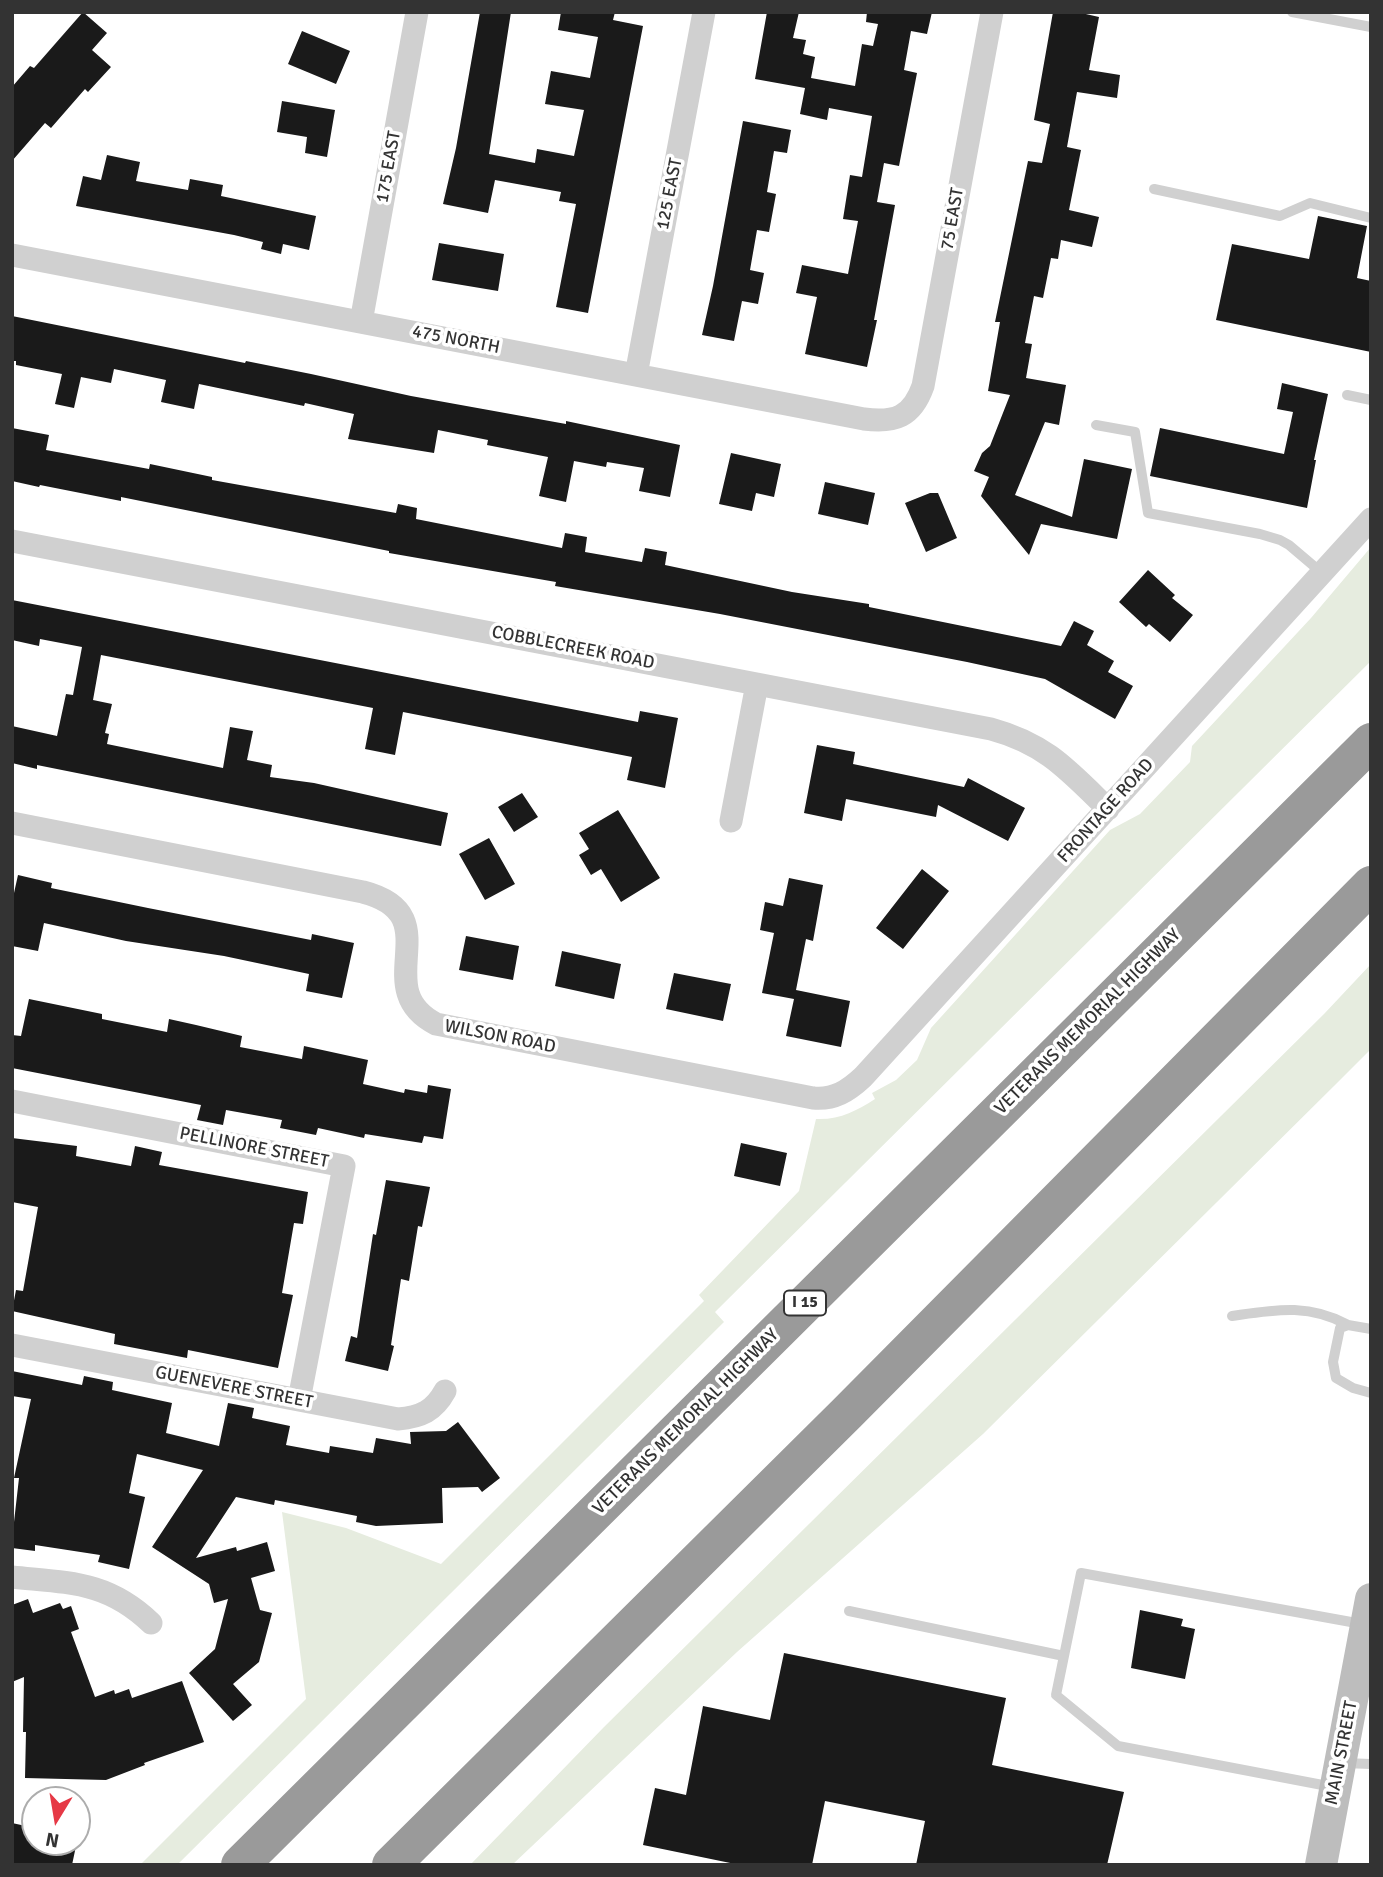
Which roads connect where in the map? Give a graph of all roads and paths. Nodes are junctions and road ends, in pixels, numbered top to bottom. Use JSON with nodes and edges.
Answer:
{"nodes":[{"id":1,"x":417,"y":12,"type":"edge"},
{"id":2,"x":704,"y":12,"type":"edge"},
{"id":3,"x":992,"y":12,"type":"edge"},
{"id":4,"x":1292,"y":12,"type":"edge"},
{"id":5,"x":1371,"y":27,"type":"edge"},
{"id":6,"x":1154,"y":189,"type":"dead end"},
{"id":7,"x":1371,"y":218,"type":"edge"},
{"id":8,"x":12,"y":255,"type":"edge"},
{"id":9,"x":361,"y":322,"type":"junction"},
{"id":10,"x":636,"y":375,"type":"junction"},
{"id":11,"x":1347,"y":395,"type":"dead end"},
{"id":12,"x":1371,"y":400,"type":"edge"},
{"id":13,"x":900,"y":417,"type":"joint"},
{"id":14,"x":1096,"y":425,"type":"dead end"},
{"id":15,"x":1371,"y":519,"type":"edge"},
{"id":16,"x":12,"y":541,"type":"edge"},
{"id":17,"x":1322,"y":573,"type":"junction"},
{"id":18,"x":757,"y":684,"type":"junction"},
{"id":19,"x":1371,"y":742,"type":"edge"},
{"id":20,"x":1108,"y":809,"type":"junction"},
{"id":21,"x":731,"y":821,"type":"dead end"},
{"id":22,"x":12,"y":823,"type":"edge"},
{"id":23,"x":1371,"y":885,"type":"edge"},
{"id":24,"x":835,"y":1096,"type":"joint"},
{"id":25,"x":12,"y":1101,"type":"edge"},
{"id":26,"x":1231,"y":1316,"type":"dead end"},
{"id":27,"x":1348,"y":1325,"type":"junction"},
{"id":28,"x":1371,"y":1328,"type":"edge"},
{"id":29,"x":12,"y":1345,"type":"edge"},
{"id":30,"x":445,"y":1391,"type":"dead end"},
{"id":31,"x":1371,"y":1393,"type":"edge"},
{"id":32,"x":299,"y":1400,"type":"junction"},
{"id":33,"x":12,"y":1577,"type":"edge"},
{"id":34,"x":849,"y":1611,"type":"dead end"},
{"id":35,"x":1368,"y":1612,"type":"edge"},
{"id":36,"x":151,"y":1623,"type":"dead end"},
{"id":37,"x":1064,"y":1656,"type":"junction"},
{"id":38,"x":1371,"y":1764,"type":"edge"},
{"id":39,"x":1338,"y":1775,"type":"junction"},
{"id":40,"x":240,"y":1865,"type":"edge"},
{"id":41,"x":391,"y":1865,"type":"edge"},
{"id":42,"x":1321,"y":1865,"type":"edge"}],
"edges":[{"from":1,"to":9,"type":"street","name":"175 EAST"},
{"from":2,"to":10,"type":"street","name":"125 EAST"},
{"from":3,"to":13,"type":"street","name":"75 EAST"},
{"from":4,"to":5,"type":"lane"},
{"from":6,"to":7,"type":"lane"},
{"from":8,"to":9,"type":"street","name":"475 NORTH"},
{"from":9,"to":10,"type":"street","name":"475 NORTH"},
{"from":10,"to":13,"type":"street","name":"475 NORTH"},
{"from":11,"to":12,"type":"lane"},
{"from":14,"to":17,"type":"lane"},
{"from":15,"to":17,"type":"street","name":"FRONTAGE ROAD"},
{"from":16,"to":18,"type":"street","name":"COBBLECREEK ROAD"},
{"from":17,"to":20,"type":"street","name":"FRONTAGE ROAD"},
{"from":18,"to":20,"type":"street","name":"COBBLECREEK ROAD"},
{"from":18,"to":21,"type":"street"},
{"from":19,"to":40,"type":"highway","name":"VETERANS MEMORIAL HIGHWAY","number":"I 15"},
{"from":20,"to":24,"type":"street","name":"FRONTAGE ROAD"},
{"from":22,"to":24,"type":"street","name":"WILSON ROAD"},
{"from":23,"to":41,"type":"highway"},
{"from":25,"to":32,"type":"street","name":"PELLINORE STREET"},
{"from":26,"to":27,"type":"lane"},
{"from":27,"to":28,"type":"lane"},
{"from":27,"to":31,"type":"lane"},
{"from":29,"to":32,"type":"street","name":"GUENEVERE STREET"},
{"from":30,"to":32,"type":"street","name":"GUENEVERE STREET"},
{"from":33,"to":36,"type":"street"},
{"from":34,"to":37,"type":"lane"},
{"from":35,"to":37,"type":"lane"},
{"from":35,"to":39,"type":"street","name":"MAIN STREET"},
{"from":37,"to":39,"type":"lane"},
{"from":38,"to":39,"type":"lane"},
{"from":39,"to":42,"type":"street","name":"MAIN STREET"}]}
